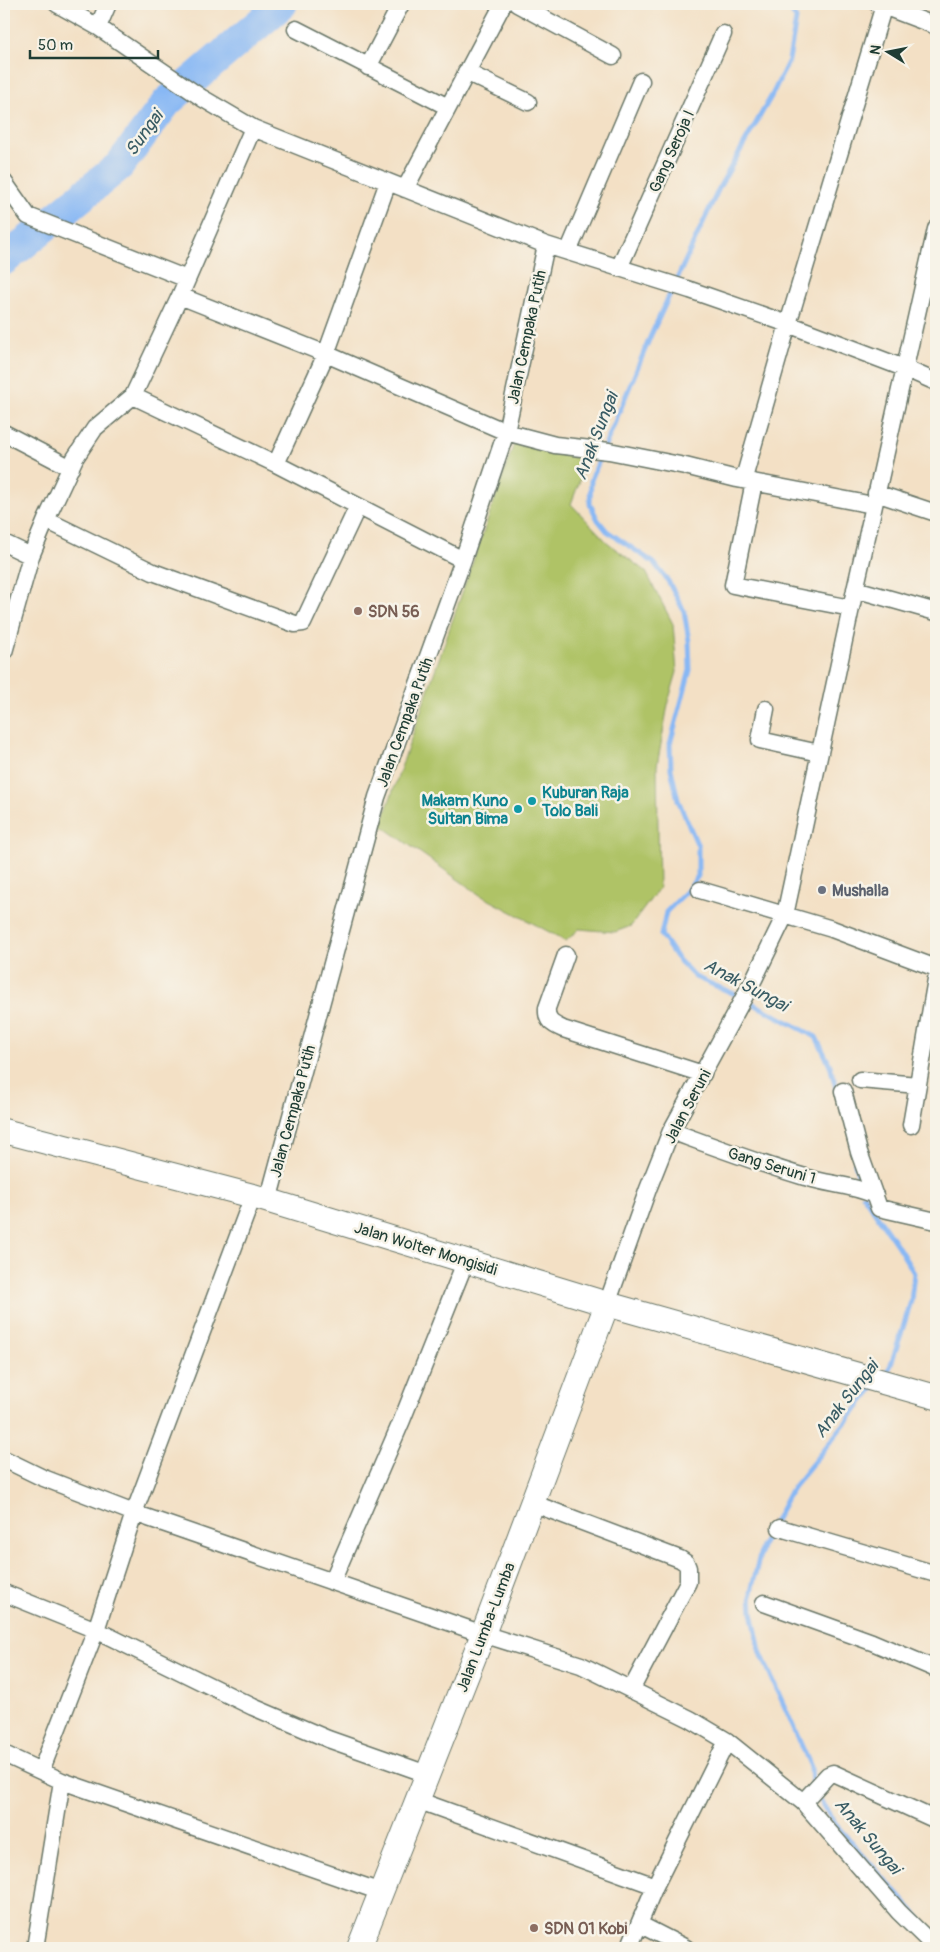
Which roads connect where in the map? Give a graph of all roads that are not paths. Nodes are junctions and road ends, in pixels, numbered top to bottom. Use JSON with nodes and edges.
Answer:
{"nodes":[{"id":1,"x":57,"y":4,"type":"edge"},
{"id":2,"x":108,"y":4,"type":"edge"},
{"id":3,"x":401,"y":4,"type":"edge"},
{"id":4,"x":503,"y":4,"type":"edge"},
{"id":5,"x":517,"y":4,"type":"edge"},
{"id":6,"x":881,"y":5,"type":"edge"},
{"id":7,"x":936,"y":26,"type":"edge"},
{"id":8,"x":98,"y":27,"type":"junction"},
{"id":9,"x":296,"y":29,"type":"dead end"},
{"id":10,"x":723,"y":34,"type":"dead end"},
{"id":11,"x":613,"y":56,"type":"dead end"},
{"id":12,"x":368,"y":67,"type":"junction"},
{"id":13,"x":466,"y":72,"type":"junction"},
{"id":14,"x":641,"y":81,"type":"dead end"},
{"id":15,"x":528,"y":102,"type":"dead end"},
{"id":16,"x":448,"y":106,"type":"junction"},
{"id":17,"x":253,"y":128,"type":"junction"},
{"id":18,"x":4,"y":182,"type":"edge"},
{"id":19,"x":388,"y":182,"type":"junction"},
{"id":20,"x":405,"y":189,"type":"junction"},
{"id":21,"x":936,"y":235,"type":"edge"},
{"id":22,"x":546,"y":246,"type":"junction"},
{"id":23,"x":568,"y":252,"type":"junction"},
{"id":24,"x":619,"y":268,"type":"junction"},
{"id":25,"x":187,"y":278,"type":"junction"},
{"id":26,"x":180,"y":296,"type":"junction"},
{"id":27,"x":788,"y":324,"type":"junction"},
{"id":28,"x":326,"y":354,"type":"junction"},
{"id":29,"x":904,"y":368,"type":"junction"},
{"id":30,"x":936,"y":382,"type":"edge"},
{"id":31,"x":133,"y":396,"type":"junction"},
{"id":32,"x":506,"y":432,"type":"junction"},
{"id":33,"x":4,"y":434,"type":"edge"},
{"id":34,"x":276,"y":464,"type":"junction"},
{"id":35,"x":71,"y":468,"type":"junction"},
{"id":36,"x":748,"y":481,"type":"junction"},
{"id":37,"x":875,"y":499,"type":"junction"},
{"id":38,"x":358,"y":506,"type":"junction"},
{"id":39,"x":936,"y":513,"type":"edge"},
{"id":40,"x":46,"y":520,"type":"junction"},
{"id":41,"x":4,"y":543,"type":"edge"},
{"id":42,"x":31,"y":556,"type":"junction"},
{"id":43,"x":463,"y":560,"type":"junction"},
{"id":44,"x":855,"y":589,"type":"junction"},
{"id":45,"x":851,"y":608,"type":"junction"},
{"id":46,"x":936,"y":612,"type":"edge"},
{"id":47,"x":4,"y":652,"type":"edge"},
{"id":48,"x":766,"y":709,"type":"dead end"},
{"id":49,"x":819,"y":753,"type":"junction"},
{"id":50,"x":700,"y":890,"type":"dead end"},
{"id":51,"x":784,"y":915,"type":"junction"},
{"id":52,"x":566,"y":955,"type":"dead end"},
{"id":53,"x":936,"y":968,"type":"edge"},
{"id":54,"x":936,"y":979,"type":"edge"},
{"id":55,"x":703,"y":1074,"type":"junction"},
{"id":56,"x":860,"y":1080,"type":"dead end"},
{"id":57,"x":918,"y":1085,"type":"junction"},
{"id":58,"x":843,"y":1091,"type":"dead end"},
{"id":59,"x":911,"y":1124,"type":"dead end"},
{"id":60,"x":4,"y":1131,"type":"edge"},
{"id":61,"x":671,"y":1131,"type":"junction"},
{"id":62,"x":874,"y":1195,"type":"junction"},
{"id":63,"x":260,"y":1199,"type":"junction"},
{"id":64,"x":936,"y":1221,"type":"edge"},
{"id":65,"x":466,"y":1260,"type":"junction"},
{"id":66,"x":606,"y":1304,"type":"junction"},
{"id":67,"x":936,"y":1397,"type":"edge"},
{"id":68,"x":4,"y":1459,"type":"edge"},
{"id":69,"x":532,"y":1503,"type":"junction"},
{"id":70,"x":134,"y":1513,"type":"junction"},
{"id":71,"x":780,"y":1528,"type":"dead end"},
{"id":72,"x":936,"y":1574,"type":"edge"},
{"id":73,"x":332,"y":1582,"type":"junction"},
{"id":74,"x":4,"y":1592,"type":"edge"},
{"id":75,"x":764,"y":1602,"type":"dead end"},
{"id":76,"x":96,"y":1630,"type":"junction"},
{"id":77,"x":483,"y":1634,"type":"junction"},
{"id":78,"x":936,"y":1669,"type":"edge"},
{"id":79,"x":631,"y":1690,"type":"junction"},
{"id":80,"x":727,"y":1741,"type":"junction"},
{"id":81,"x":4,"y":1754,"type":"edge"},
{"id":82,"x":41,"y":1771,"type":"junction"},
{"id":83,"x":427,"y":1774,"type":"junction"},
{"id":84,"x":62,"y":1781,"type":"junction"},
{"id":85,"x":811,"y":1795,"type":"junction"},
{"id":86,"x":417,"y":1800,"type":"junction"},
{"id":87,"x":936,"y":1820,"type":"edge"},
{"id":88,"x":655,"y":1886,"type":"junction"},
{"id":89,"x":381,"y":1892,"type":"junction"},
{"id":90,"x":639,"y":1924,"type":"junction"},
{"id":91,"x":35,"y":1948,"type":"edge"},
{"id":92,"x":359,"y":1948,"type":"edge"},
{"id":93,"x":629,"y":1948,"type":"edge"},
{"id":94,"x":686,"y":1948,"type":"edge"},
{"id":95,"x":936,"y":1948,"type":"edge"}],
"edges":[{"from":1,"to":8,"type":"street"},
{"from":2,"to":8,"type":"street"},
{"from":3,"to":12,"type":"street"},
{"from":4,"to":13,"type":"street"},
{"from":5,"to":11,"type":"street"},
{"from":6,"to":7,"type":"street"},
{"from":6,"to":27,"type":"street"},
{"from":8,"to":17,"type":"street"},
{"from":9,"to":12,"type":"street"},
{"from":10,"to":24,"type":"street","name":"Gang Seroja I"},
{"from":12,"to":16,"type":"street"},
{"from":13,"to":15,"type":"street"},
{"from":13,"to":16,"type":"street"},
{"from":14,"to":23,"type":"street"},
{"from":16,"to":20,"type":"street"},
{"from":17,"to":19,"type":"street"},
{"from":17,"to":25,"type":"street"},
{"from":18,"to":25,"type":"street"},
{"from":19,"to":20,"type":"street"},
{"from":19,"to":28,"type":"street"},
{"from":20,"to":22,"type":"street"},
{"from":21,"to":29,"type":"street","name":"Jalan Seruni"},
{"from":22,"to":23,"type":"street"},
{"from":22,"to":32,"type":"street","name":"Jalan Cempaka Putih"},
{"from":23,"to":24,"type":"street"},
{"from":24,"to":27,"type":"street"},
{"from":25,"to":26,"type":"street"},
{"from":26,"to":28,"type":"street"},
{"from":26,"to":31,"type":"street"},
{"from":27,"to":29,"type":"street"},
{"from":27,"to":36,"type":"street"},
{"from":28,"to":32,"type":"street"},
{"from":28,"to":34,"type":"street"},
{"from":29,"to":30,"type":"street"},
{"from":29,"to":37,"type":"street","name":"Jalan Seruni"},
{"from":31,"to":34,"type":"street"},
{"from":31,"to":35,"type":"street"},
{"from":32,"to":36,"type":"street"},
{"from":32,"to":43,"type":"street","name":"Jalan Cempaka Putih"},
{"from":33,"to":35,"type":"street"},
{"from":34,"to":38,"type":"street"},
{"from":35,"to":40,"type":"street"},
{"from":36,"to":37,"type":"street"},
{"from":36,"to":45,"type":"street"},
{"from":37,"to":39,"type":"street"},
{"from":37,"to":44,"type":"street","name":"Jalan Seruni"},
{"from":38,"to":40,"type":"street"},
{"from":38,"to":43,"type":"street"},
{"from":40,"to":42,"type":"street"},
{"from":41,"to":42,"type":"street"},
{"from":42,"to":47,"type":"street"},
{"from":43,"to":63,"type":"street","name":"Jalan Cempaka Putih"},
{"from":44,"to":45,"type":"street","name":"Jalan Seruni"},
{"from":44,"to":46,"type":"street"},
{"from":45,"to":49,"type":"street","name":"Jalan Seruni"},
{"from":48,"to":49,"type":"street"},
{"from":49,"to":51,"type":"street","name":"Jalan Seruni"},
{"from":50,"to":51,"type":"street"},
{"from":51,"to":53,"type":"street"},
{"from":51,"to":55,"type":"street","name":"Jalan Seruni"},
{"from":52,"to":55,"type":"street"},
{"from":54,"to":57,"type":"street"},
{"from":55,"to":61,"type":"street","name":"Jalan Seruni"},
{"from":56,"to":57,"type":"street"},
{"from":57,"to":59,"type":"street"},
{"from":58,"to":62,"type":"street"},
{"from":60,"to":63,"type":"street","name":"Jalan Wolter Mongisidi"},
{"from":61,"to":62,"type":"street","name":"Gang Seruni 1"},
{"from":61,"to":66,"type":"street","name":"Jalan Seruni"},
{"from":62,"to":64,"type":"street"},
{"from":63,"to":65,"type":"street","name":"Jalan Wolter Mongisidi"},
{"from":63,"to":70,"type":"street","name":"Jalan Cempaka Putih"},
{"from":65,"to":66,"type":"street","name":"Jalan Wolter Mongisidi"},
{"from":65,"to":73,"type":"street"},
{"from":66,"to":67,"type":"street","name":"Jalan Wolter Mongisidi"},
{"from":66,"to":69,"type":"street","name":"Jalan Lumba-Lumba"},
{"from":68,"to":70,"type":"street"},
{"from":69,"to":77,"type":"street","name":"Jalan Lumba-Lumba"},
{"from":69,"to":79,"type":"street"},
{"from":70,"to":73,"type":"street"},
{"from":70,"to":76,"type":"street","name":"Jalan Cempaka Putih"},
{"from":71,"to":72,"type":"street"},
{"from":73,"to":77,"type":"street"},
{"from":74,"to":76,"type":"street"},
{"from":75,"to":78,"type":"street"},
{"from":76,"to":82,"type":"street","name":"Jalan Cempaka Putih"},
{"from":76,"to":83,"type":"street"},
{"from":77,"to":79,"type":"street"},
{"from":77,"to":83,"type":"street","name":"Jalan Lumba-Lumba"},
{"from":79,"to":80,"type":"street"},
{"from":80,"to":85,"type":"street"},
{"from":80,"to":88,"type":"street"},
{"from":81,"to":82,"type":"street"},
{"from":82,"to":84,"type":"street"},
{"from":83,"to":86,"type":"street","name":"Jalan Lumba-Lumba"},
{"from":84,"to":89,"type":"street"},
{"from":84,"to":91,"type":"street"},
{"from":85,"to":87,"type":"street"},
{"from":85,"to":95,"type":"street"},
{"from":86,"to":88,"type":"street"},
{"from":86,"to":89,"type":"street","name":"Jalan Lumba-Lumba"},
{"from":88,"to":90,"type":"street"},
{"from":89,"to":92,"type":"street","name":"Jalan Lumba-Lumba"},
{"from":90,"to":93,"type":"street"},
{"from":90,"to":94,"type":"street"}]}
